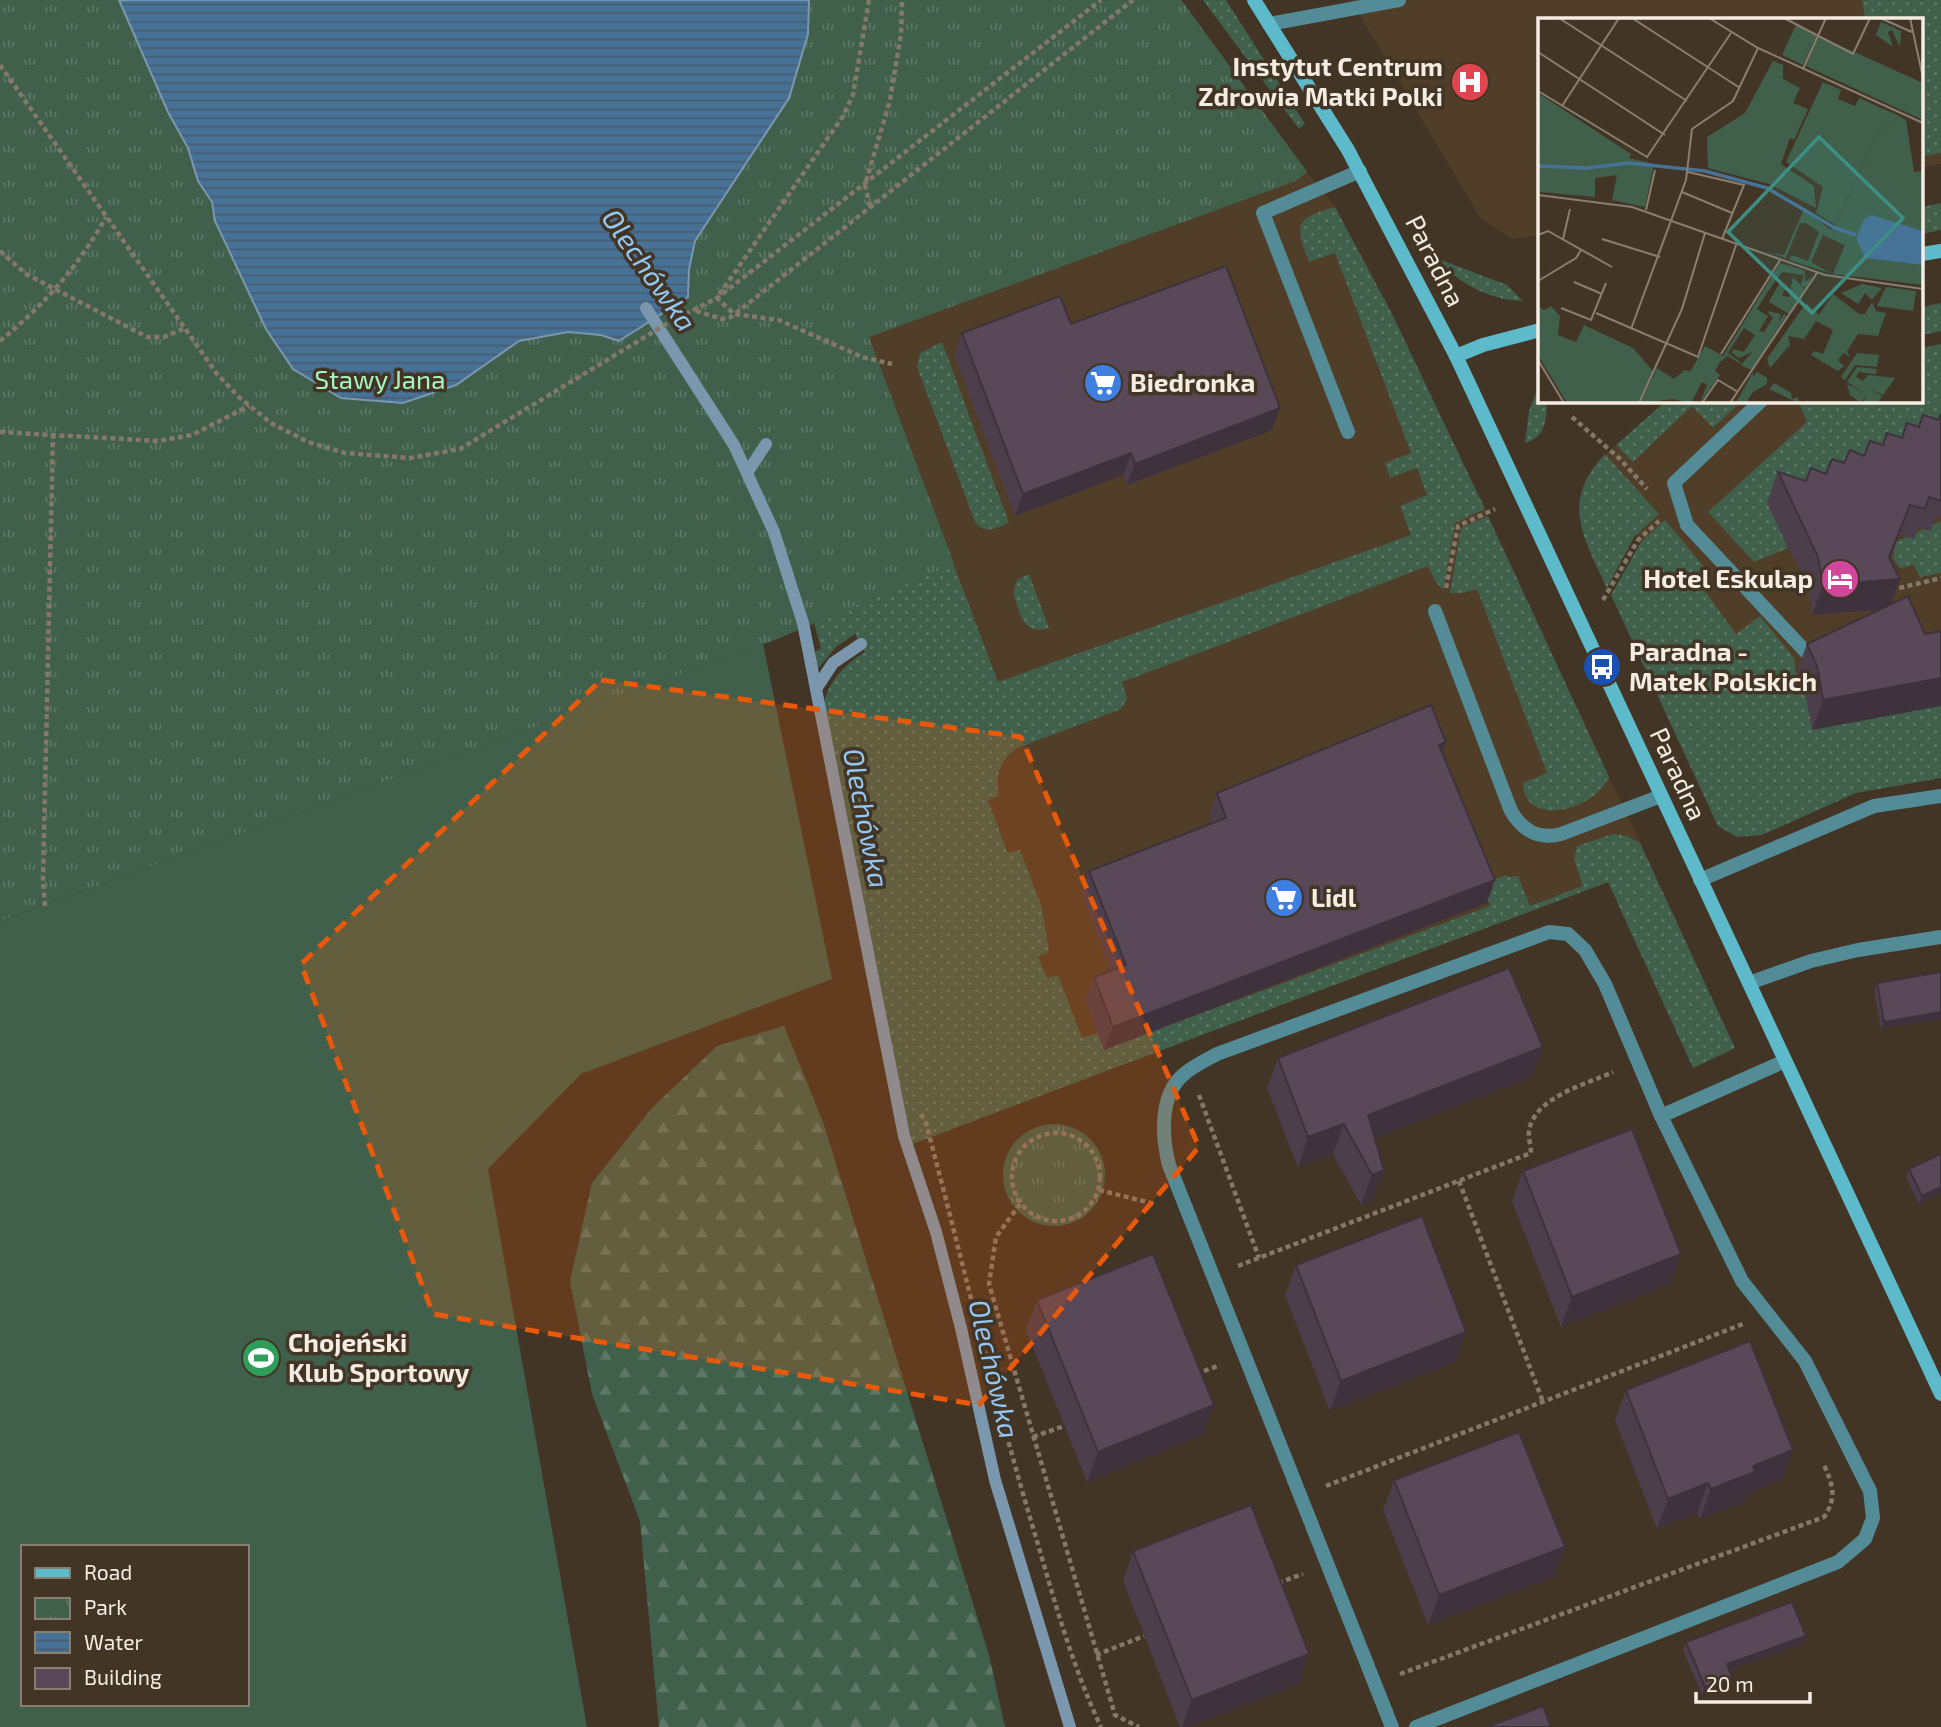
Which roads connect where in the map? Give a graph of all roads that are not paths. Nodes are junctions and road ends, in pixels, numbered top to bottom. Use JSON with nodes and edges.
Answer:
{"nodes":[{"id":1,"x":1254,"y":0,"type":"edge"},
{"id":2,"x":1399,"y":0,"type":"edge"},
{"id":3,"x":1269,"y":24,"type":"junction"},
{"id":4,"x":1360,"y":171,"type":"junction"},
{"id":5,"x":1538,"y":331,"type":"edge"},
{"id":6,"x":1456,"y":356,"type":"junction"},
{"id":7,"x":1760,"y":402,"type":"edge"},
{"id":8,"x":1348,"y":432,"type":"dead end"},
{"id":9,"x":1435,"y":611,"type":"road end"},
{"id":10,"x":1837,"y":644,"type":"edge"},
{"id":11,"x":1661,"y":796,"type":"junction"},
{"id":12,"x":1941,"y":796,"type":"edge"},
{"id":13,"x":1700,"y":880,"type":"junction"},
{"id":14,"x":1941,"y":937,"type":"edge"},
{"id":15,"x":1749,"y":983,"type":"junction"},
{"id":16,"x":1785,"y":1061,"type":"junction"},
{"id":17,"x":1661,"y":1116,"type":"junction"},
{"id":18,"x":1941,"y":1394,"type":"edge"},
{"id":19,"x":1392,"y":1727,"type":"edge"},
{"id":20,"x":1416,"y":1727,"type":"edge"}],
"edges":[{"from":1,"to":3,"type":"street","name":"Paradna"},
{"from":2,"to":3,"type":"street"},
{"from":3,"to":4,"type":"street","name":"Paradna"},
{"from":4,"to":6,"type":"street","name":"Paradna"},
{"from":4,"to":8,"type":"street"},
{"from":5,"to":6,"type":"street"},
{"from":6,"to":11,"type":"street","name":"Paradna"},
{"from":7,"to":10,"type":"street"},
{"from":9,"to":11,"type":"street"},
{"from":11,"to":13,"type":"street","name":"Paradna"},
{"from":12,"to":13,"type":"street"},
{"from":13,"to":15,"type":"street","name":"Paradna"},
{"from":14,"to":15,"type":"street"},
{"from":15,"to":16,"type":"street","name":"Paradna"},
{"from":16,"to":17,"type":"street"},
{"from":16,"to":18,"type":"street","name":"Paradna"},
{"from":17,"to":19,"type":"street"},
{"from":17,"to":20,"type":"street"}]}
